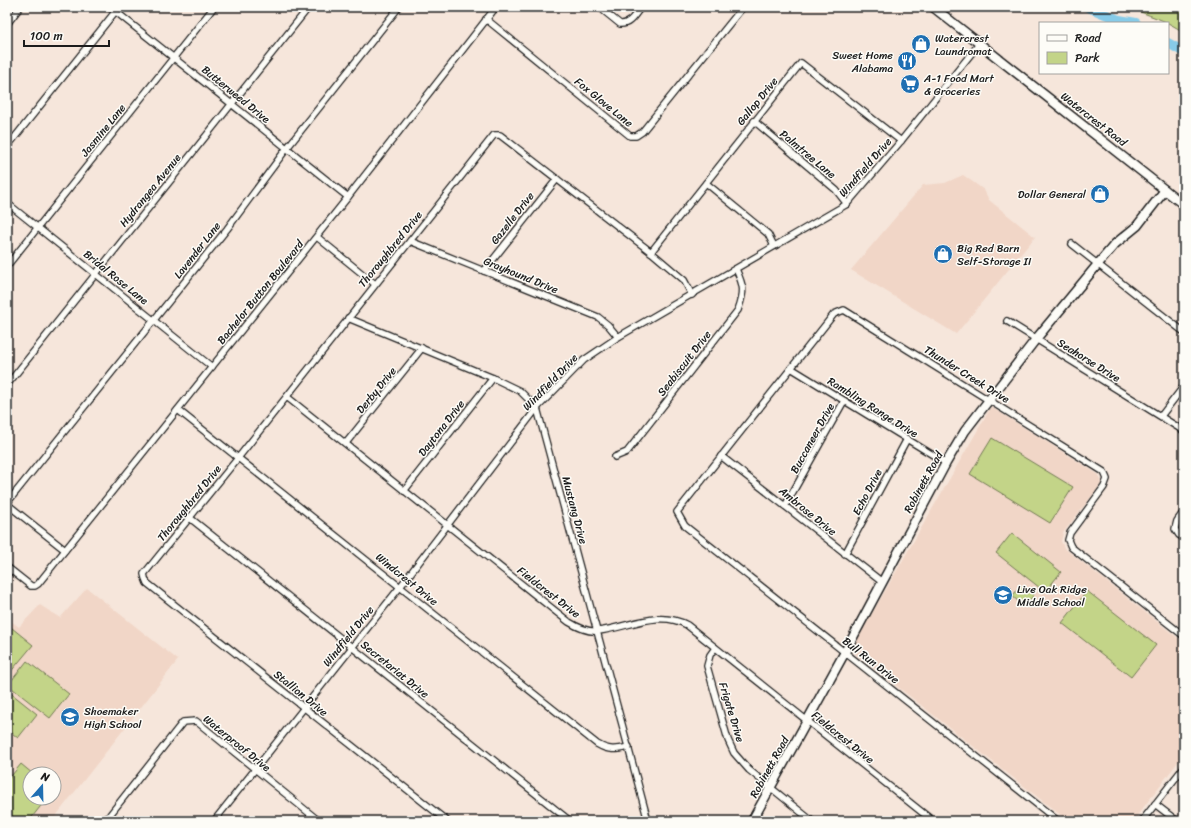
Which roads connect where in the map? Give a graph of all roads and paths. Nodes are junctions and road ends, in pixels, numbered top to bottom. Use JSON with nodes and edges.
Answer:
{"nodes":[{"id":1,"x":20,"y":7,"type":"edge"},
{"id":2,"x":110,"y":7,"type":"edge"},
{"id":3,"x":214,"y":7,"type":"edge"},
{"id":4,"x":309,"y":7,"type":"edge"},
{"id":5,"x":399,"y":7,"type":"edge"},
{"id":6,"x":496,"y":7,"type":"edge"},
{"id":7,"x":598,"y":7,"type":"edge"},
{"id":8,"x":641,"y":7,"type":"edge"},
{"id":9,"x":743,"y":7,"type":"edge"},
{"id":10,"x":933,"y":7,"type":"edge"},
{"id":11,"x":117,"y":9,"type":"edge"},
{"id":12,"x":486,"y":19,"type":"junction"},
{"id":13,"x":7,"y":24,"type":"edge"},
{"id":14,"x":979,"y":44,"type":"junction"},
{"id":15,"x":173,"y":58,"type":"junction"},
{"id":16,"x":232,"y":104,"type":"junction"},
{"id":17,"x":754,"y":121,"type":"junction"},
{"id":18,"x":901,"y":141,"type":"junction"},
{"id":19,"x":7,"y":147,"type":"edge"},
{"id":20,"x":286,"y":148,"type":"junction"},
{"id":21,"x":557,"y":178,"type":"junction"},
{"id":22,"x":706,"y":183,"type":"junction"},
{"id":23,"x":1165,"y":190,"type":"junction"},
{"id":24,"x":348,"y":197,"type":"junction"},
{"id":25,"x":7,"y":203,"type":"edge"},
{"id":26,"x":848,"y":204,"type":"junction"},
{"id":27,"x":1184,"y":205,"type":"edge"},
{"id":28,"x":38,"y":227,"type":"junction"},
{"id":29,"x":317,"y":237,"type":"junction"},
{"id":30,"x":410,"y":241,"type":"junction"},
{"id":31,"x":1072,"y":244,"type":"dead end"},
{"id":32,"x":774,"y":246,"type":"junction"},
{"id":33,"x":651,"y":252,"type":"junction"},
{"id":34,"x":1098,"y":264,"type":"junction"},
{"id":35,"x":7,"y":266,"type":"edge"},
{"id":36,"x":736,"y":269,"type":"junction"},
{"id":37,"x":484,"y":271,"type":"junction"},
{"id":38,"x":96,"y":274,"type":"junction"},
{"id":39,"x":376,"y":284,"type":"junction"},
{"id":40,"x":692,"y":295,"type":"junction"},
{"id":41,"x":348,"y":318,"type":"junction"},
{"id":42,"x":154,"y":321,"type":"junction"},
{"id":43,"x":1007,"y":321,"type":"dead end"},
{"id":44,"x":1184,"y":332,"type":"edge"},
{"id":45,"x":618,"y":337,"type":"junction"},
{"id":46,"x":1036,"y":339,"type":"junction"},
{"id":47,"x":422,"y":348,"type":"junction"},
{"id":48,"x":212,"y":367,"type":"junction"},
{"id":49,"x":791,"y":368,"type":"junction"},
{"id":50,"x":493,"y":378,"type":"junction"},
{"id":51,"x":7,"y":385,"type":"edge"},
{"id":52,"x":1184,"y":386,"type":"edge"},
{"id":53,"x":287,"y":397,"type":"junction"},
{"id":54,"x":844,"y":400,"type":"junction"},
{"id":55,"x":989,"y":400,"type":"junction"},
{"id":56,"x":537,"y":408,"type":"junction"},
{"id":57,"x":178,"y":410,"type":"junction"},
{"id":58,"x":1161,"y":416,"type":"junction"},
{"id":59,"x":1184,"y":431,"type":"edge"},
{"id":60,"x":907,"y":439,"type":"junction"},
{"id":61,"x":346,"y":444,"type":"junction"},
{"id":62,"x":721,"y":456,"type":"junction"},
{"id":63,"x":615,"y":457,"type":"dead end"},
{"id":64,"x":238,"y":458,"type":"junction"},
{"id":65,"x":946,"y":463,"type":"junction"},
{"id":66,"x":404,"y":491,"type":"junction"},
{"id":67,"x":7,"y":504,"type":"edge"},
{"id":68,"x":786,"y":506,"type":"junction"},
{"id":69,"x":677,"y":512,"type":"joint"},
{"id":70,"x":1184,"y":512,"type":"edge"},
{"id":71,"x":190,"y":518,"type":"junction"},
{"id":72,"x":448,"y":526,"type":"junction"},
{"id":73,"x":1184,"y":538,"type":"edge"},
{"id":74,"x":65,"y":550,"type":"junction"},
{"id":75,"x":845,"y":554,"type":"junction"},
{"id":76,"x":7,"y":567,"type":"edge"},
{"id":77,"x":145,"y":578,"type":"joint"},
{"id":78,"x":882,"y":582,"type":"junction"},
{"id":79,"x":400,"y":587,"type":"junction"},
{"id":80,"x":597,"y":632,"type":"junction"},
{"id":81,"x":1184,"y":636,"type":"edge"},
{"id":82,"x":352,"y":647,"type":"junction"},
{"id":83,"x":715,"y":648,"type":"junction"},
{"id":84,"x":845,"y":652,"type":"junction"},
{"id":85,"x":304,"y":708,"type":"junction"},
{"id":86,"x":807,"y":721,"type":"junction"},
{"id":87,"x":629,"y":747,"type":"junction"},
{"id":88,"x":1184,"y":767,"type":"edge"},
{"id":89,"x":255,"y":770,"type":"junction"},
{"id":90,"x":770,"y":788,"type":"junction"},
{"id":91,"x":1155,"y":804,"type":"junction"},
{"id":92,"x":105,"y":821,"type":"edge"},
{"id":93,"x":214,"y":821,"type":"edge"},
{"id":94,"x":319,"y":821,"type":"edge"},
{"id":95,"x":446,"y":821,"type":"edge"},
{"id":96,"x":570,"y":821,"type":"edge"},
{"id":97,"x":648,"y":821,"type":"edge"},
{"id":98,"x":752,"y":821,"type":"edge"},
{"id":99,"x":812,"y":821,"type":"edge"},
{"id":100,"x":933,"y":821,"type":"edge"},
{"id":101,"x":1058,"y":821,"type":"edge"},
{"id":102,"x":1142,"y":821,"type":"edge"},
{"id":103,"x":1177,"y":821,"type":"edge"}],
"edges":[{"from":1,"to":13,"type":"street"},
{"from":2,"to":11,"type":"street","name":"Butterweed Drive"},
{"from":3,"to":15,"type":"street","name":"Jasmine Lane"},
{"from":4,"to":16,"type":"street","name":"Hydrangea Avenue"},
{"from":5,"to":20,"type":"street","name":"Lavender Lane"},
{"from":6,"to":12,"type":"street","name":"Bachelor Button Boulevard"},
{"from":7,"to":8,"type":"street"},
{"from":9,"to":12,"type":"street","name":"Fox Glove Lane"},
{"from":10,"to":14,"type":"street","name":"Watercrest Road"},
{"from":11,"to":15,"type":"street","name":"Butterweed Drive"},
{"from":11,"to":19,"type":"street"},
{"from":12,"to":24,"type":"street","name":"Bachelor Button Boulevard"},
{"from":14,"to":18,"type":"street","name":"Windfield Drive"},
{"from":14,"to":23,"type":"street","name":"Watercrest Road"},
{"from":15,"to":16,"type":"street","name":"Butterweed Drive"},
{"from":15,"to":28,"type":"street","name":"Jasmine Lane"},
{"from":16,"to":20,"type":"street","name":"Butterweed Drive"},
{"from":16,"to":38,"type":"street","name":"Hydrangea Avenue"},
{"from":17,"to":18,"type":"street","name":"Gallop Drive"},
{"from":17,"to":22,"type":"street","name":"Gallop Drive"},
{"from":17,"to":26,"type":"street","name":"Palmtree Lane"},
{"from":18,"to":26,"type":"street","name":"Windfield Drive"},
{"from":20,"to":24,"type":"street","name":"Butterweed Drive"},
{"from":20,"to":42,"type":"street","name":"Lavender Lane"},
{"from":21,"to":30,"type":"street","name":"Thoroughbred Drive"},
{"from":21,"to":33,"type":"street","name":"Thoroughbred Drive"},
{"from":21,"to":37,"type":"street","name":"Gazelle Drive"},
{"from":22,"to":32,"type":"street"},
{"from":22,"to":33,"type":"street","name":"Gallop Drive"},
{"from":23,"to":27,"type":"street","name":"Watercrest Road"},
{"from":23,"to":34,"type":"street","name":"Robinett Road"},
{"from":24,"to":29,"type":"street","name":"Bachelor Button Boulevard"},
{"from":25,"to":28,"type":"street","name":"Bridal Rose Lane"},
{"from":26,"to":32,"type":"street","name":"Windfield Drive"},
{"from":28,"to":35,"type":"street","name":"Jasmine Lane"},
{"from":28,"to":38,"type":"street","name":"Bridal Rose Lane"},
{"from":29,"to":39,"type":"street"},
{"from":29,"to":48,"type":"street","name":"Bachelor Button Boulevard"},
{"from":30,"to":37,"type":"street","name":"Grayhound Drive"},
{"from":30,"to":39,"type":"street","name":"Thoroughbred Drive"},
{"from":31,"to":34,"type":"street"},
{"from":32,"to":36,"type":"street","name":"Windfield Drive"},
{"from":33,"to":40,"type":"street","name":"Thoroughbred Drive"},
{"from":34,"to":44,"type":"street"},
{"from":34,"to":46,"type":"street","name":"Robinett Road"},
{"from":36,"to":40,"type":"street","name":"Windfield Drive"},
{"from":36,"to":63,"type":"street","name":"Seabiscuit Drive"},
{"from":37,"to":45,"type":"street","name":"Grayhound Drive"},
{"from":38,"to":42,"type":"street","name":"Bridal Rose Lane"},
{"from":38,"to":51,"type":"street","name":"Hydrangea Avenue"},
{"from":39,"to":41,"type":"street","name":"Thoroughbred Drive"},
{"from":40,"to":45,"type":"street","name":"Windfield Drive"},
{"from":41,"to":47,"type":"street"},
{"from":41,"to":53,"type":"street","name":"Thoroughbred Drive"},
{"from":42,"to":48,"type":"street","name":"Bridal Rose Lane"},
{"from":42,"to":67,"type":"street","name":"Lavender Lane"},
{"from":43,"to":46,"type":"street","name":"Seahorse Drive"},
{"from":45,"to":56,"type":"street","name":"Windfield Drive"},
{"from":46,"to":55,"type":"street","name":"Robinett Road"},
{"from":46,"to":58,"type":"street","name":"Seahorse Drive"},
{"from":47,"to":50,"type":"street"},
{"from":47,"to":61,"type":"street","name":"Derby Drive"},
{"from":48,"to":57,"type":"street","name":"Bachelor Button Boulevard"},
{"from":49,"to":54,"type":"street","name":"Rambling Range Drive"},
{"from":49,"to":55,"type":"street","name":"Thunder Creek Drive"},
{"from":49,"to":62,"type":"street","name":"Thunder Creek Drive"},
{"from":50,"to":56,"type":"street"},
{"from":50,"to":66,"type":"street","name":"Daytona Drive"},
{"from":52,"to":58,"type":"street"},
{"from":53,"to":61,"type":"street","name":"Fieldcrest Drive"},
{"from":53,"to":64,"type":"street","name":"Thoroughbred Drive"},
{"from":54,"to":60,"type":"street","name":"Rambling Range Drive"},
{"from":54,"to":68,"type":"street","name":"Buccaneer Drive"},
{"from":55,"to":65,"type":"street","name":"Robinett Road"},
{"from":55,"to":81,"type":"street","name":"Thunder Creek Drive"},
{"from":56,"to":72,"type":"street","name":"Windfield Drive"},
{"from":56,"to":80,"type":"street","name":"Mustang Drive"},
{"from":57,"to":64,"type":"street","name":"Windcrest Drive"},
{"from":57,"to":74,"type":"street","name":"Bachelor Button Boulevard"},
{"from":58,"to":59,"type":"street","name":"Seahorse Drive"},
{"from":60,"to":65,"type":"street","name":"Rambling Range Drive"},
{"from":60,"to":75,"type":"street","name":"Echo Drive"},
{"from":61,"to":66,"type":"street","name":"Fieldcrest Drive"},
{"from":62,"to":68,"type":"street","name":"Ambrose Drive"},
{"from":62,"to":69,"type":"street","name":"Thunder Creek Drive"},
{"from":64,"to":71,"type":"street","name":"Thoroughbred Drive"},
{"from":64,"to":79,"type":"street","name":"Windcrest Drive"},
{"from":65,"to":78,"type":"street","name":"Robinett Road"},
{"from":66,"to":72,"type":"street","name":"Fieldcrest Drive"},
{"from":67,"to":74,"type":"street"},
{"from":68,"to":75,"type":"street","name":"Ambrose Drive"},
{"from":69,"to":84,"type":"street","name":"Bull Run Drive"},
{"from":70,"to":73,"type":"street"},
{"from":71,"to":77,"type":"street","name":"Thoroughbred Drive"},
{"from":71,"to":82,"type":"street","name":"Secretariat Drive"},
{"from":72,"to":79,"type":"street","name":"Windfield Drive"},
{"from":72,"to":80,"type":"street","name":"Fieldcrest Drive"},
{"from":74,"to":76,"type":"street","name":"Bachelor Button Boulevard"},
{"from":75,"to":78,"type":"street","name":"Ambrose Drive"},
{"from":77,"to":85,"type":"street","name":"Stallion Drive"},
{"from":78,"to":84,"type":"street","name":"Robinett Road"},
{"from":79,"to":82,"type":"street","name":"Windfield Drive"},
{"from":79,"to":87,"type":"street","name":"Windcrest Drive"},
{"from":80,"to":83,"type":"street","name":"Fieldcrest Drive"},
{"from":80,"to":87,"type":"street","name":"Mustang Drive"},
{"from":82,"to":85,"type":"street","name":"Windfield Drive"},
{"from":82,"to":96,"type":"street","name":"Secretariat Drive"},
{"from":83,"to":86,"type":"street","name":"Fieldcrest Drive"},
{"from":83,"to":90,"type":"street","name":"Frigate Drive"},
{"from":84,"to":86,"type":"street","name":"Robinett Road"},
{"from":84,"to":101,"type":"street","name":"Bull Run Drive"},
{"from":85,"to":89,"type":"street","name":"Windfield Drive"},
{"from":85,"to":95,"type":"street","name":"Stallion Drive"},
{"from":86,"to":90,"type":"street","name":"Robinett Road"},
{"from":86,"to":100,"type":"street","name":"Fieldcrest Drive"},
{"from":87,"to":97,"type":"street","name":"Mustang Drive"},
{"from":88,"to":91,"type":"street"},
{"from":89,"to":92,"type":"street","name":"Waterproof Drive"},
{"from":89,"to":93,"type":"street","name":"Windfield Drive"},
{"from":89,"to":94,"type":"street","name":"Waterproof Drive"},
{"from":90,"to":98,"type":"street","name":"Robinett Road"},
{"from":90,"to":99,"type":"street","name":"Frigate Drive"},
{"from":91,"to":102,"type":"street"},
{"from":91,"to":103,"type":"street"}]}
